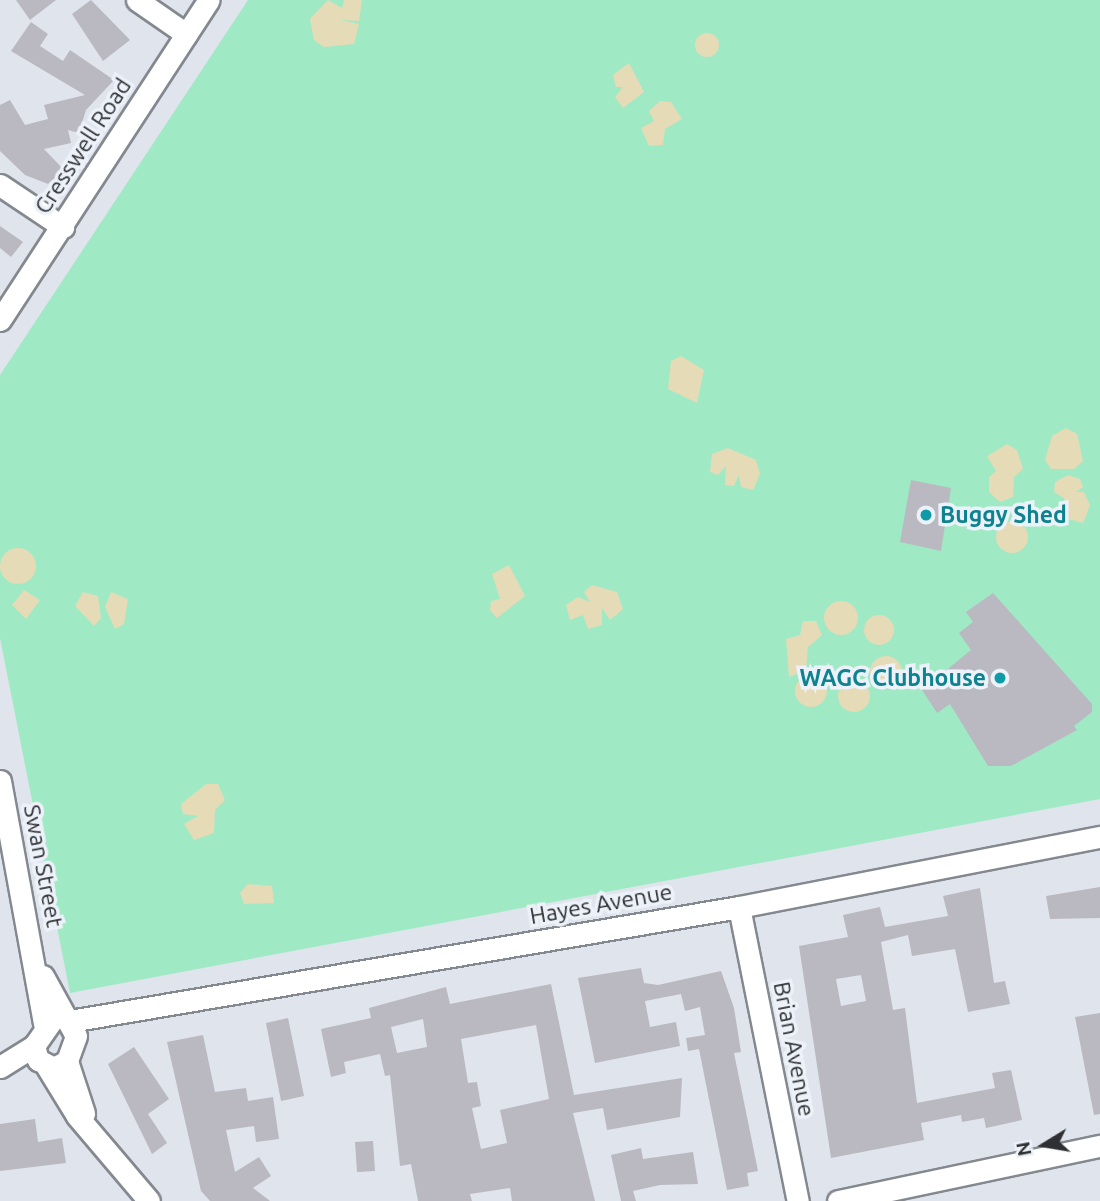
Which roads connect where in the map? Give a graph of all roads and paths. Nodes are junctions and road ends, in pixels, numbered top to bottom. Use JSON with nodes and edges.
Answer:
{"nodes":[{"id":1,"x":137,"y":0,"type":"edge"},
{"id":2,"x":209,"y":0,"type":"edge"},
{"id":3,"x":186,"y":34,"type":"junction"},
{"id":4,"x":0,"y":185,"type":"edge"},
{"id":5,"x":63,"y":227,"type":"junction"},
{"id":6,"x":0,"y":320,"type":"edge"},
{"id":7,"x":0,"y":781,"type":"edge"},
{"id":8,"x":1100,"y":837,"type":"edge"},
{"id":9,"x":738,"y":907,"type":"junction"},
{"id":10,"x":63,"y":1024,"type":"junction"},
{"id":11,"x":47,"y":1058,"type":"junction"},
{"id":12,"x":0,"y":1068,"type":"edge"},
{"id":13,"x":1100,"y":1146,"type":"edge"},
{"id":14,"x":149,"y":1201,"type":"edge"},
{"id":15,"x":798,"y":1201,"type":"edge"},
{"id":16,"x":838,"y":1201,"type":"edge"}],
"edges":[{"from":1,"to":3,"type":"street"},
{"from":2,"to":3,"type":"street","name":"Cresswell Road"},
{"from":3,"to":5,"type":"street","name":"Cresswell Road"},
{"from":4,"to":5,"type":"street"},
{"from":5,"to":6,"type":"street","name":"Cresswell Road"},
{"from":7,"to":10,"type":"street","name":"Swan Street"},
{"from":8,"to":9,"type":"street","name":"Hayes Avenue"},
{"from":9,"to":10,"type":"street","name":"Hayes Avenue"},
{"from":9,"to":15,"type":"street","name":"Brian Avenue"},
{"from":10,"to":11,"type":"street"},
{"from":10,"to":11,"type":"street"},
{"from":11,"to":12,"type":"street"},
{"from":11,"to":14,"type":"street"},
{"from":13,"to":16,"type":"street"}]}
